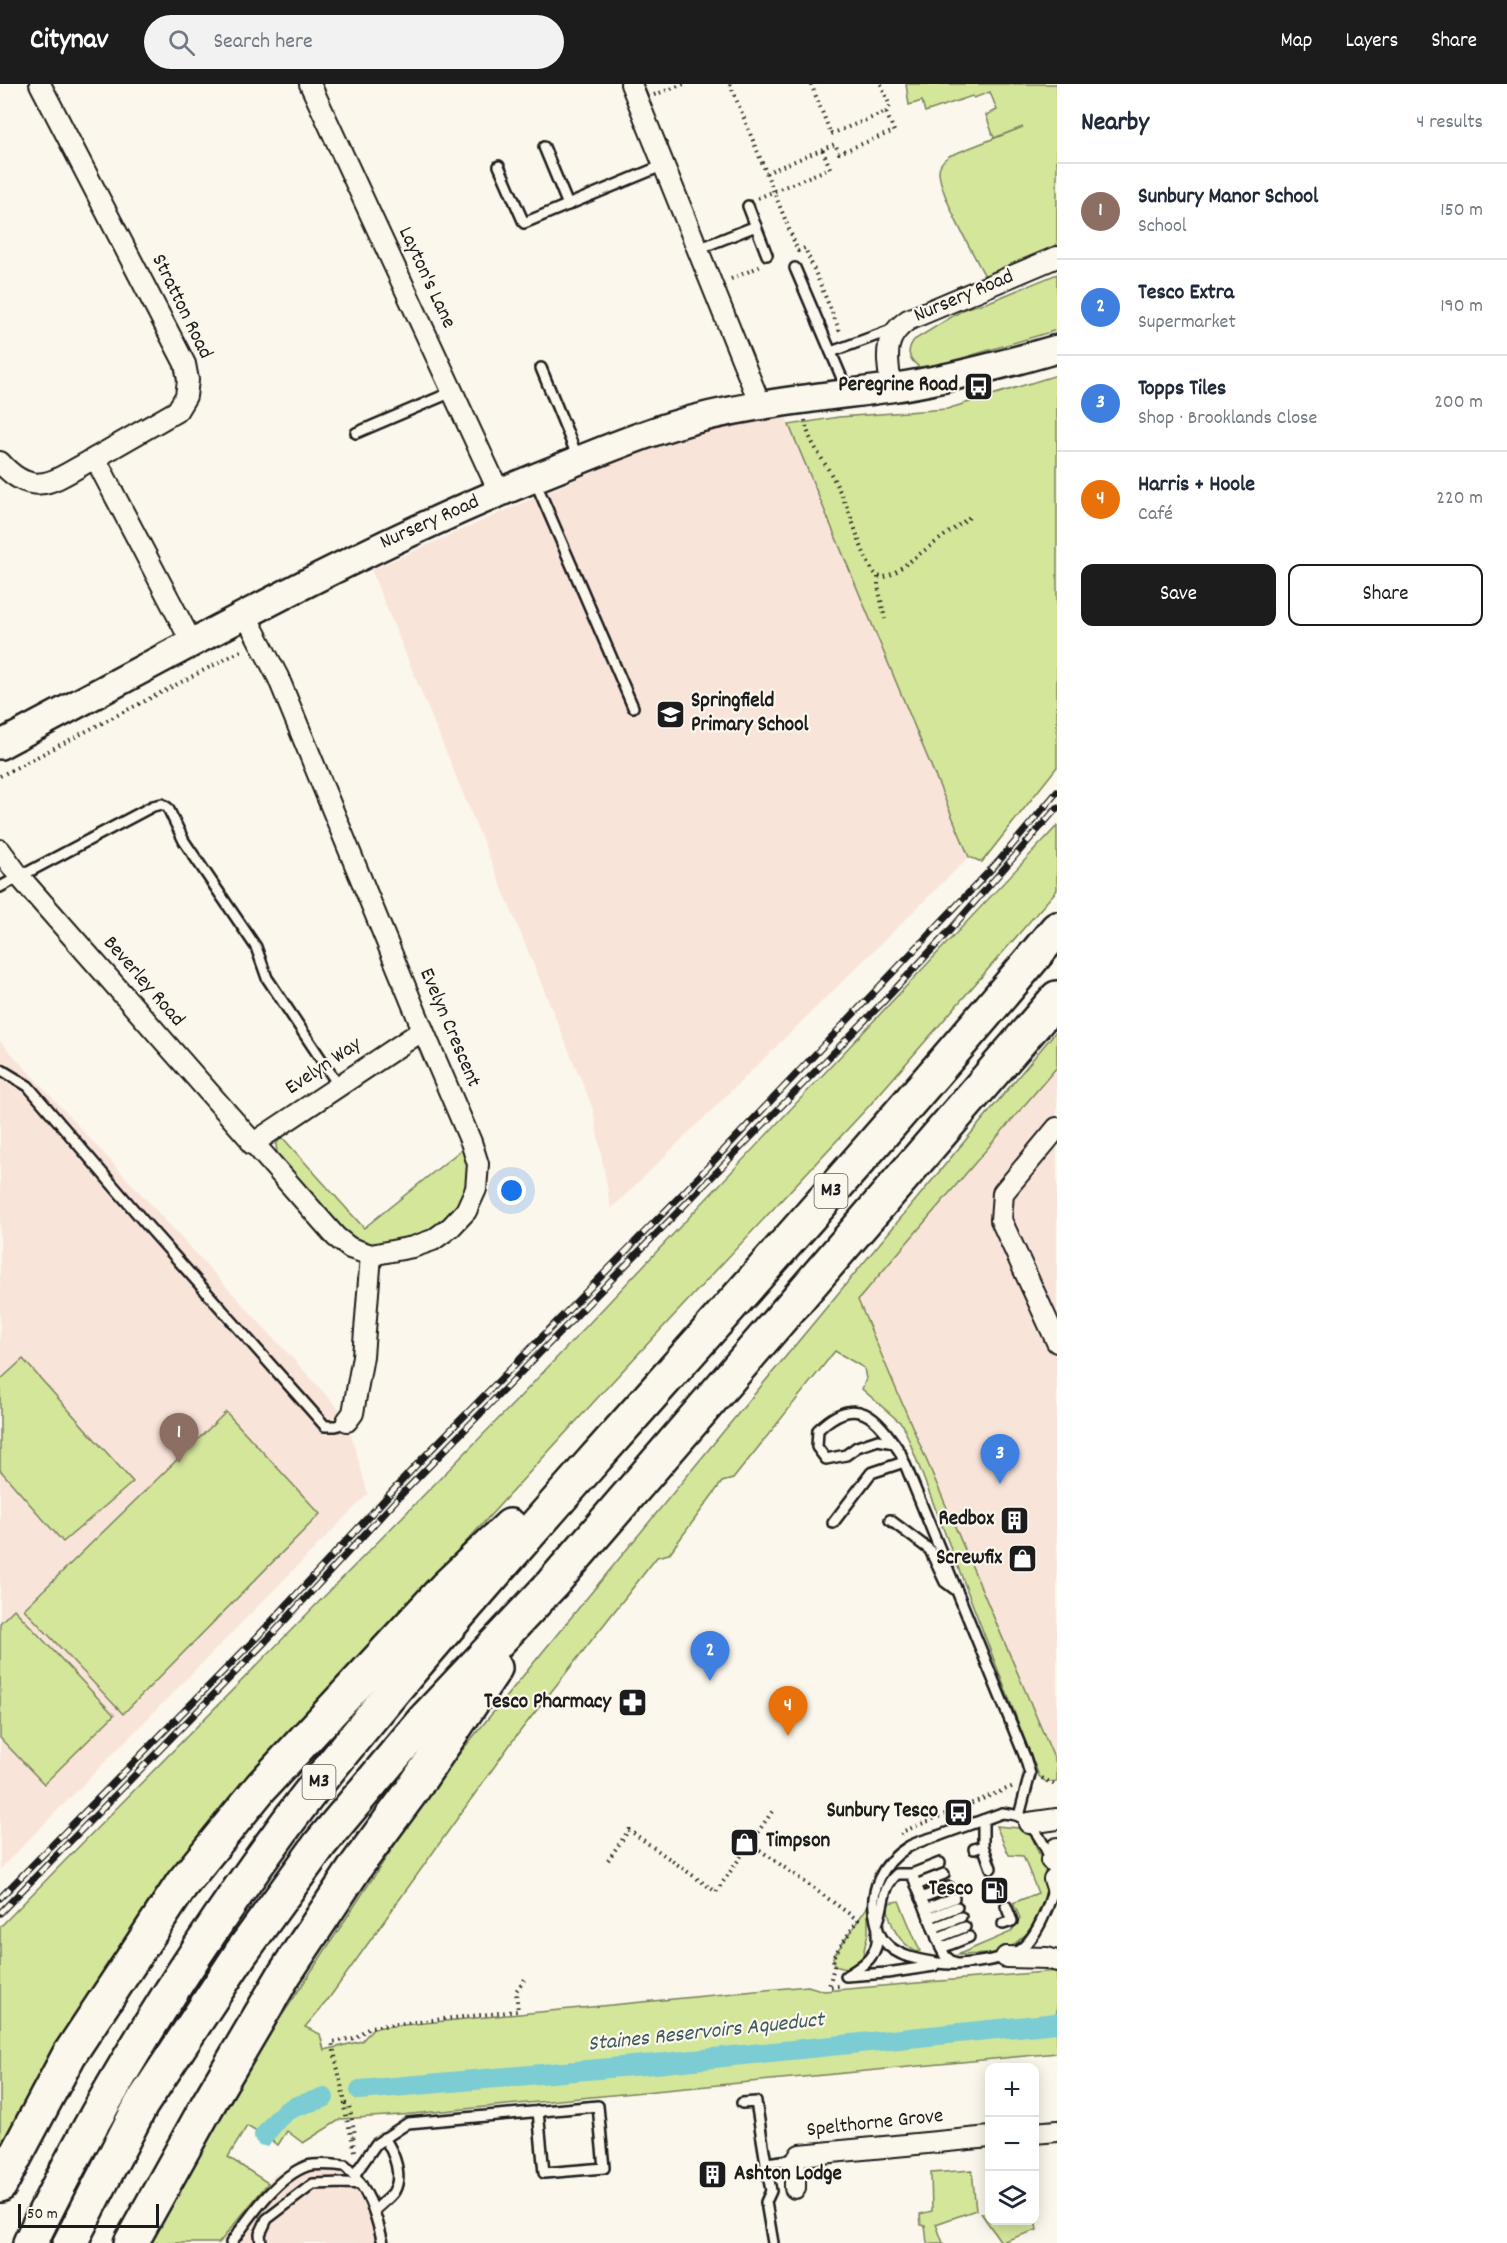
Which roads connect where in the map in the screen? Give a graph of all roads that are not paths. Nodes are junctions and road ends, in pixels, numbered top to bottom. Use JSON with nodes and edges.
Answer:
{"nodes":[{"id":1,"x":40,"y":84,"type":"edge"},
{"id":2,"x":310,"y":84,"type":"edge"},
{"id":3,"x":634,"y":93,"type":"edge"},
{"id":4,"x":544,"y":147,"type":"dead end"},
{"id":5,"x":664,"y":165,"type":"junction"},
{"id":6,"x":499,"y":166,"type":"dead end"},
{"id":7,"x":568,"y":205,"type":"junction"},
{"id":8,"x":748,"y":206,"type":"road end"},
{"id":9,"x":756,"y":226,"type":"junction"},
{"id":10,"x":698,"y":249,"type":"junction"},
{"id":11,"x":767,"y":255,"type":"dead end"},
{"id":12,"x":1057,"y":257,"type":"edge"},
{"id":13,"x":795,"y":268,"type":"dead end"},
{"id":14,"x":896,"y":328,"type":"junction"},
{"id":15,"x":1057,"y":350,"type":"edge"},
{"id":16,"x":831,"y":352,"type":"junction"},
{"id":17,"x":541,"y":368,"type":"dead end"},
{"id":18,"x":891,"y":388,"type":"junction"},
{"id":19,"x":453,"y":392,"type":"junction"},
{"id":20,"x":848,"y":393,"type":"junction"},
{"id":21,"x":760,"y":405,"type":"junction"},
{"id":22,"x":356,"y":434,"type":"dead end"},
{"id":23,"x":95,"y":458,"type":"junction"},
{"id":24,"x":579,"y":460,"type":"junction"},
{"id":25,"x":0,"y":462,"type":"edge"},
{"id":26,"x":534,"y":478,"type":"junction"},
{"id":27,"x":499,"y":492,"type":"junction"},
{"id":28,"x":246,"y":616,"type":"junction"},
{"id":29,"x":192,"y":643,"type":"junction"},
{"id":30,"x":633,"y":707,"type":"dead end"},
{"id":31,"x":0,"y":746,"type":"edge"},
{"id":32,"x":0,"y":850,"type":"edge"},
{"id":33,"x":18,"y":876,"type":"junction"},
{"id":34,"x":0,"y":887,"type":"edge"},
{"id":35,"x":1057,"y":929,"type":"edge"},
{"id":36,"x":1057,"y":998,"type":"edge"},
{"id":37,"x":423,"y":1030,"type":"junction"},
{"id":38,"x":0,"y":1069,"type":"edge"},
{"id":39,"x":339,"y":1086,"type":"junction"},
{"id":40,"x":1057,"y":1128,"type":"edge"},
{"id":41,"x":252,"y":1144,"type":"junction"},
{"id":42,"x":371,"y":1256,"type":"junction"},
{"id":43,"x":1057,"y":1342,"type":"edge"},
{"id":44,"x":674,"y":1369,"type":"junction"},
{"id":45,"x":347,"y":1421,"type":"joint"},
{"id":46,"x":894,"y":1443,"type":"junction"},
{"id":47,"x":904,"y":1462,"type":"junction"},
{"id":48,"x":890,"y":1520,"type":"dead end"},
{"id":49,"x":833,"y":1523,"type":"dead end"},
{"id":50,"x":552,"y":1584,"type":"junction"},
{"id":51,"x":957,"y":1591,"type":"junction"},
{"id":52,"x":1024,"y":1819,"type":"junction"},
{"id":53,"x":1057,"y":1819,"type":"edge"},
{"id":54,"x":982,"y":1820,"type":"junction"},
{"id":55,"x":940,"y":1863,"type":"dead end"},
{"id":56,"x":992,"y":1868,"type":"dead end"},
{"id":57,"x":1055,"y":1869,"type":"edge"},
{"id":58,"x":912,"y":1874,"type":"junction"},
{"id":59,"x":944,"y":1874,"type":"dead end"},
{"id":60,"x":916,"y":1885,"type":"junction"},
{"id":61,"x":949,"y":1887,"type":"dead end"},
{"id":62,"x":921,"y":1898,"type":"junction"},
{"id":63,"x":1004,"y":1910,"type":"dead end"},
{"id":64,"x":930,"y":1919,"type":"junction"},
{"id":65,"x":1003,"y":1924,"type":"dead end"},
{"id":66,"x":877,"y":1927,"type":"junction"},
{"id":67,"x":937,"y":1938,"type":"junction"},
{"id":68,"x":941,"y":1948,"type":"junction"},
{"id":69,"x":1006,"y":1957,"type":"junction"},
{"id":70,"x":1057,"y":1961,"type":"edge"},
{"id":71,"x":950,"y":1964,"type":"junction"},
{"id":72,"x":742,"y":2103,"type":"dead end"},
{"id":73,"x":538,"y":2111,"type":"junction"},
{"id":74,"x":1057,"y":2131,"type":"edge"},
{"id":75,"x":1039,"y":2133,"type":"edge"},
{"id":76,"x":985,"y":2137,"type":"edge"},
{"id":77,"x":384,"y":2138,"type":"junction"},
{"id":78,"x":797,"y":2159,"type":"junction"},
{"id":79,"x":766,"y":2163,"type":"junction"},
{"id":80,"x":355,"y":2174,"type":"junction"},
{"id":81,"x":361,"y":2184,"type":"junction"},
{"id":82,"x":0,"y":2185,"type":"edge"},
{"id":83,"x":795,"y":2188,"type":"dead end"},
{"id":84,"x":375,"y":2210,"type":"junction"},
{"id":85,"x":30,"y":2243,"type":"edge"},
{"id":86,"x":70,"y":2243,"type":"edge"},
{"id":87,"x":131,"y":2243,"type":"edge"},
{"id":88,"x":231,"y":2243,"type":"edge"},
{"id":89,"x":261,"y":2243,"type":"edge"},
{"id":90,"x":383,"y":2243,"type":"edge"},
{"id":91,"x":773,"y":2243,"type":"edge"}],
"edges":[{"from":1,"to":23,"type":"street","name":"Stratton Road"},
{"from":2,"to":19,"type":"street","name":"Layton's Lane"},
{"from":3,"to":5,"type":"street"},
{"from":4,"to":7,"type":"lane"},
{"from":5,"to":7,"type":"lane"},
{"from":5,"to":10,"type":"street"},
{"from":6,"to":7,"type":"lane"},
{"from":8,"to":9,"type":"lane"},
{"from":9,"to":10,"type":"lane"},
{"from":9,"to":11,"type":"lane"},
{"from":10,"to":21,"type":"street"},
{"from":12,"to":14,"type":"street","name":"Nursery Road"},
{"from":13,"to":16,"type":"lane"},
{"from":14,"to":16,"type":"lane"},
{"from":14,"to":18,"type":"street","name":"Nursery Road"},
{"from":15,"to":18,"type":"street","name":"Nursery Road"},
{"from":16,"to":20,"type":"lane"},
{"from":17,"to":24,"type":"lane"},
{"from":18,"to":20,"type":"street","name":"Nursery Road"},
{"from":19,"to":22,"type":"lane"},
{"from":19,"to":27,"type":"street","name":"Layton's Lane"},
{"from":20,"to":21,"type":"street","name":"Nursery Road"},
{"from":21,"to":24,"type":"street","name":"Nursery Road"},
{"from":23,"to":25,"type":"street","name":"Stratton Road"},
{"from":23,"to":29,"type":"street"},
{"from":24,"to":26,"type":"street","name":"Nursery Road"},
{"from":26,"to":27,"type":"street","name":"Nursery Road"},
{"from":26,"to":30,"type":"lane"},
{"from":27,"to":28,"type":"street","name":"Nursery Road"},
{"from":28,"to":29,"type":"street","name":"Nursery Road"},
{"from":28,"to":37,"type":"street","name":"Evelyn Crescent"},
{"from":29,"to":31,"type":"street","name":"Nursery Road"},
{"from":32,"to":33,"type":"street","name":"Beverley Road"},
{"from":33,"to":34,"type":"lane"},
{"from":33,"to":39,"type":"lane"},
{"from":33,"to":41,"type":"street","name":"Beverley Road"},
{"from":35,"to":44,"type":"highway","number":"M3"},
{"from":36,"to":50,"type":"highway","number":"M3"},
{"from":37,"to":39,"type":"street","name":"Evelyn Way"},
{"from":37,"to":42,"type":"street","name":"Evelyn Crescent"},
{"from":38,"to":45,"type":"lane"},
{"from":39,"to":41,"type":"street","name":"Evelyn Way"},
{"from":40,"to":43,"type":"street"},
{"from":41,"to":42,"type":"street"},
{"from":42,"to":45,"type":"street"},
{"from":44,"to":82,"type":"highway","number":"M3"},
{"from":44,"to":85,"type":"highway","number":"M3"},
{"from":46,"to":46,"type":"lane"},
{"from":46,"to":47,"type":"lane"},
{"from":47,"to":49,"type":"lane"},
{"from":47,"to":51,"type":"lane"},
{"from":48,"to":51,"type":"lane"},
{"from":50,"to":86,"type":"highway","number":"M3"},
{"from":50,"to":87,"type":"highway","number":"M3"},
{"from":51,"to":52,"type":"lane"},
{"from":52,"to":53,"type":"street"},
{"from":52,"to":54,"type":"lane"},
{"from":52,"to":57,"type":"lane"},
{"from":54,"to":56,"type":"lane"},
{"from":54,"to":66,"type":"lane"},
{"from":55,"to":58,"type":"lane"},
{"from":57,"to":69,"type":"lane"},
{"from":58,"to":60,"type":"lane"},
{"from":58,"to":66,"type":"lane"},
{"from":59,"to":60,"type":"lane"},
{"from":60,"to":62,"type":"lane"},
{"from":61,"to":62,"type":"lane"},
{"from":62,"to":64,"type":"lane"},
{"from":63,"to":65,"type":"lane"},
{"from":64,"to":64,"type":"lane"},
{"from":64,"to":67,"type":"lane"},
{"from":66,"to":71,"type":"lane"},
{"from":66,"to":71,"type":"lane"},
{"from":67,"to":68,"type":"lane"},
{"from":67,"to":68,"type":"lane"},
{"from":68,"to":71,"type":"lane"},
{"from":69,"to":70,"type":"street"},
{"from":69,"to":71,"type":"lane"},
{"from":72,"to":79,"type":"lane"},
{"from":73,"to":73,"type":"lane"},
{"from":73,"to":77,"type":"lane"},
{"from":74,"to":75,"type":"street"},
{"from":76,"to":78,"type":"street","name":"Spelthorne Grove"},
{"from":77,"to":80,"type":"lane"},
{"from":77,"to":84,"type":"lane"},
{"from":78,"to":79,"type":"lane"},
{"from":78,"to":83,"type":"street","name":"Spelthorne Grove"},
{"from":79,"to":91,"type":"lane"},
{"from":80,"to":81,"type":"lane"},
{"from":80,"to":88,"type":"lane"},
{"from":81,"to":84,"type":"lane"},
{"from":81,"to":89,"type":"lane"},
{"from":84,"to":90,"type":"lane"}]}
